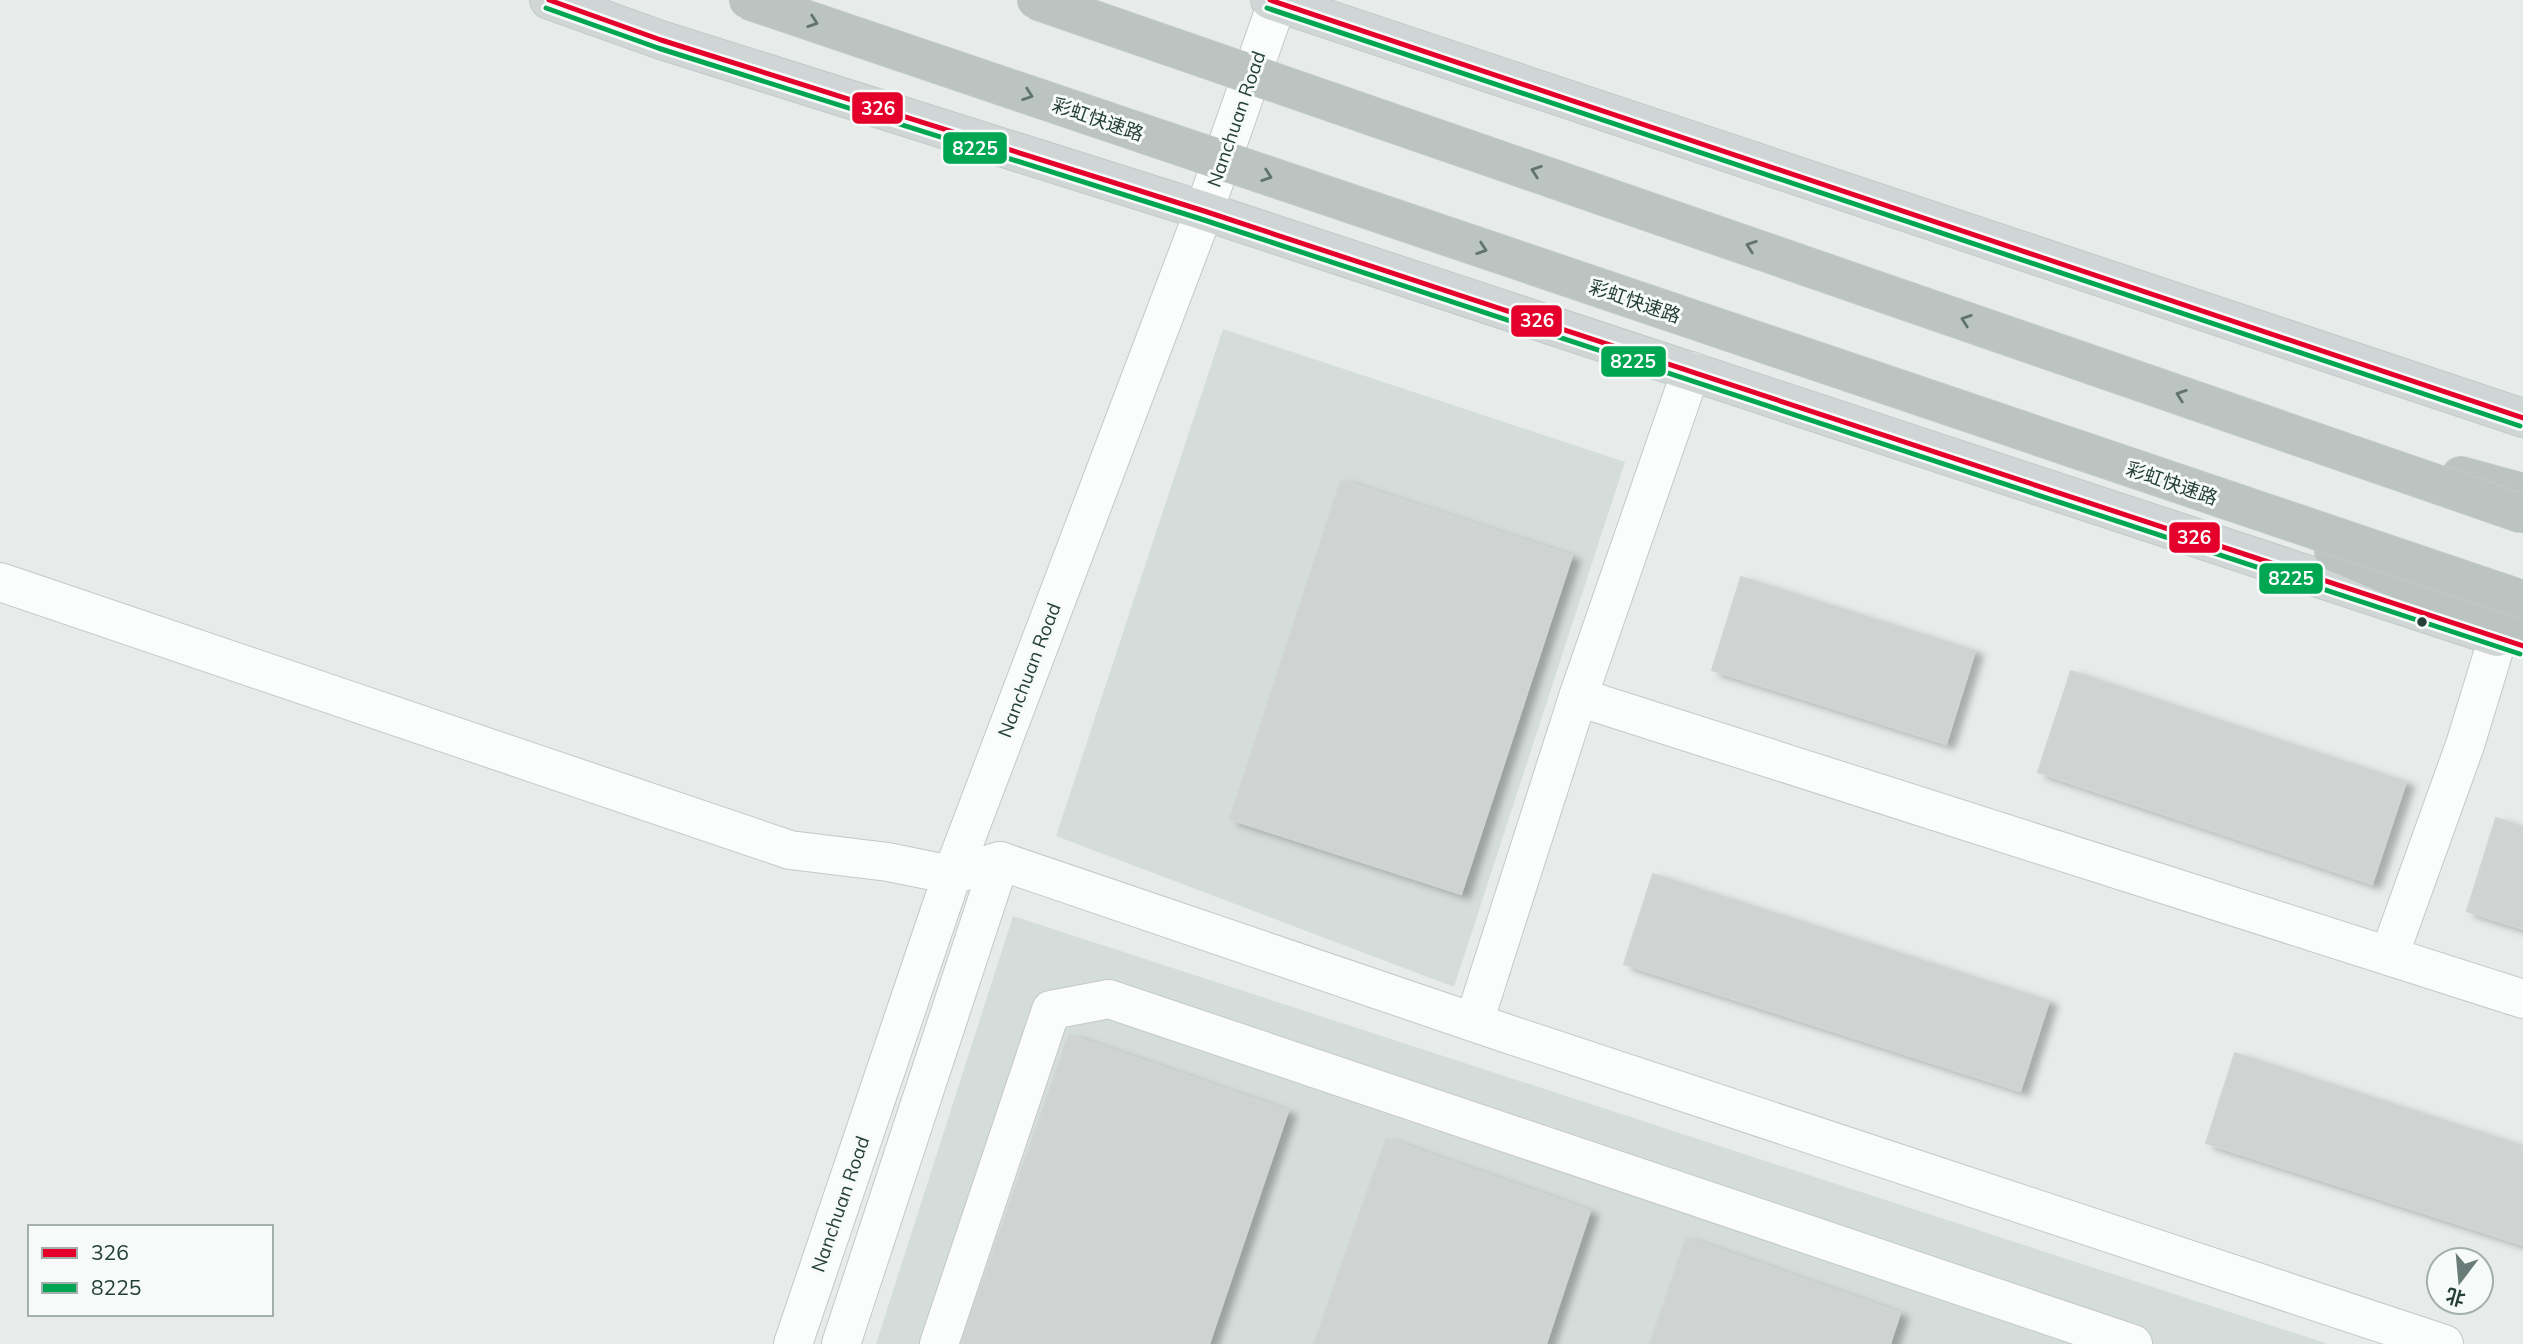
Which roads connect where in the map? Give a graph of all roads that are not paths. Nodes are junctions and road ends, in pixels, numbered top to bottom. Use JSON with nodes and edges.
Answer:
{"nodes":[{"id":1,"x":550,"y":0,"type":"edge"},
{"id":2,"x":748,"y":0,"type":"edge"},
{"id":3,"x":1036,"y":0,"type":"edge"},
{"id":4,"x":1275,"y":1,"type":"edge"},
{"id":5,"x":1204,"y":211,"type":"junction"},
{"id":6,"x":1691,"y":370,"type":"junction"},
{"id":7,"x":2217,"y":407,"type":"junction"},
{"id":8,"x":2523,"y":418,"type":"edge"},
{"id":9,"x":2171,"y":483,"type":"junction"},
{"id":10,"x":2523,"y":493,"type":"edge"},
{"id":11,"x":2523,"y":514,"type":"edge"},
{"id":12,"x":0,"y":582,"type":"edge"},
{"id":13,"x":2523,"y":600,"type":"edge"},
{"id":14,"x":2515,"y":638,"type":"edge"},
{"id":15,"x":1578,"y":697,"type":"junction"},
{"id":16,"x":1000,"y":861,"type":"junction"},
{"id":17,"x":952,"y":875,"type":"junction"},
{"id":18,"x":2389,"y":957,"type":"junction"},
{"id":19,"x":2523,"y":999,"type":"edge"},
{"id":20,"x":1474,"y":1022,"type":"junction"},
{"id":21,"x":793,"y":1344,"type":"edge"},
{"id":22,"x":841,"y":1344,"type":"edge"},
{"id":23,"x":939,"y":1344,"type":"edge"},
{"id":24,"x":2133,"y":1344,"type":"edge"},
{"id":25,"x":2444,"y":1344,"type":"edge"}],
"edges":[{"from":1,"to":5,"type":"main road"},
{"from":2,"to":9,"type":"highway","name":"彩虹快速路","one_way":true,"bridge":true},
{"from":7,"to":3,"type":"highway","one_way":true,"bridge":true},
{"from":4,"to":5,"type":"street","name":"Nanchuan Road"},
{"from":4,"to":8,"type":"main road"},
{"from":5,"to":6,"type":"main road"},
{"from":5,"to":17,"type":"street","name":"Nanchuan Road"},
{"from":6,"to":14,"type":"main road"},
{"from":6,"to":15,"type":"street"},
{"from":7,"to":10,"type":"highway","bridge":true},
{"from":7,"to":11,"type":"highway","bridge":true},
{"from":9,"to":13,"type":"highway","name":"彩虹快速路","bridge":true},
{"from":9,"to":14,"type":"highway","bridge":true},
{"from":12,"to":17,"type":"street"},
{"from":14,"to":18,"type":"street"},
{"from":15,"to":18,"type":"street"},
{"from":15,"to":20,"type":"street"},
{"from":16,"to":17,"type":"street"},
{"from":16,"to":20,"type":"street"},
{"from":16,"to":22,"type":"street"},
{"from":17,"to":21,"type":"street","name":"Nanchuan Road"},
{"from":18,"to":19,"type":"street"},
{"from":20,"to":25,"type":"street"},
{"from":23,"to":24,"type":"street"}]}
